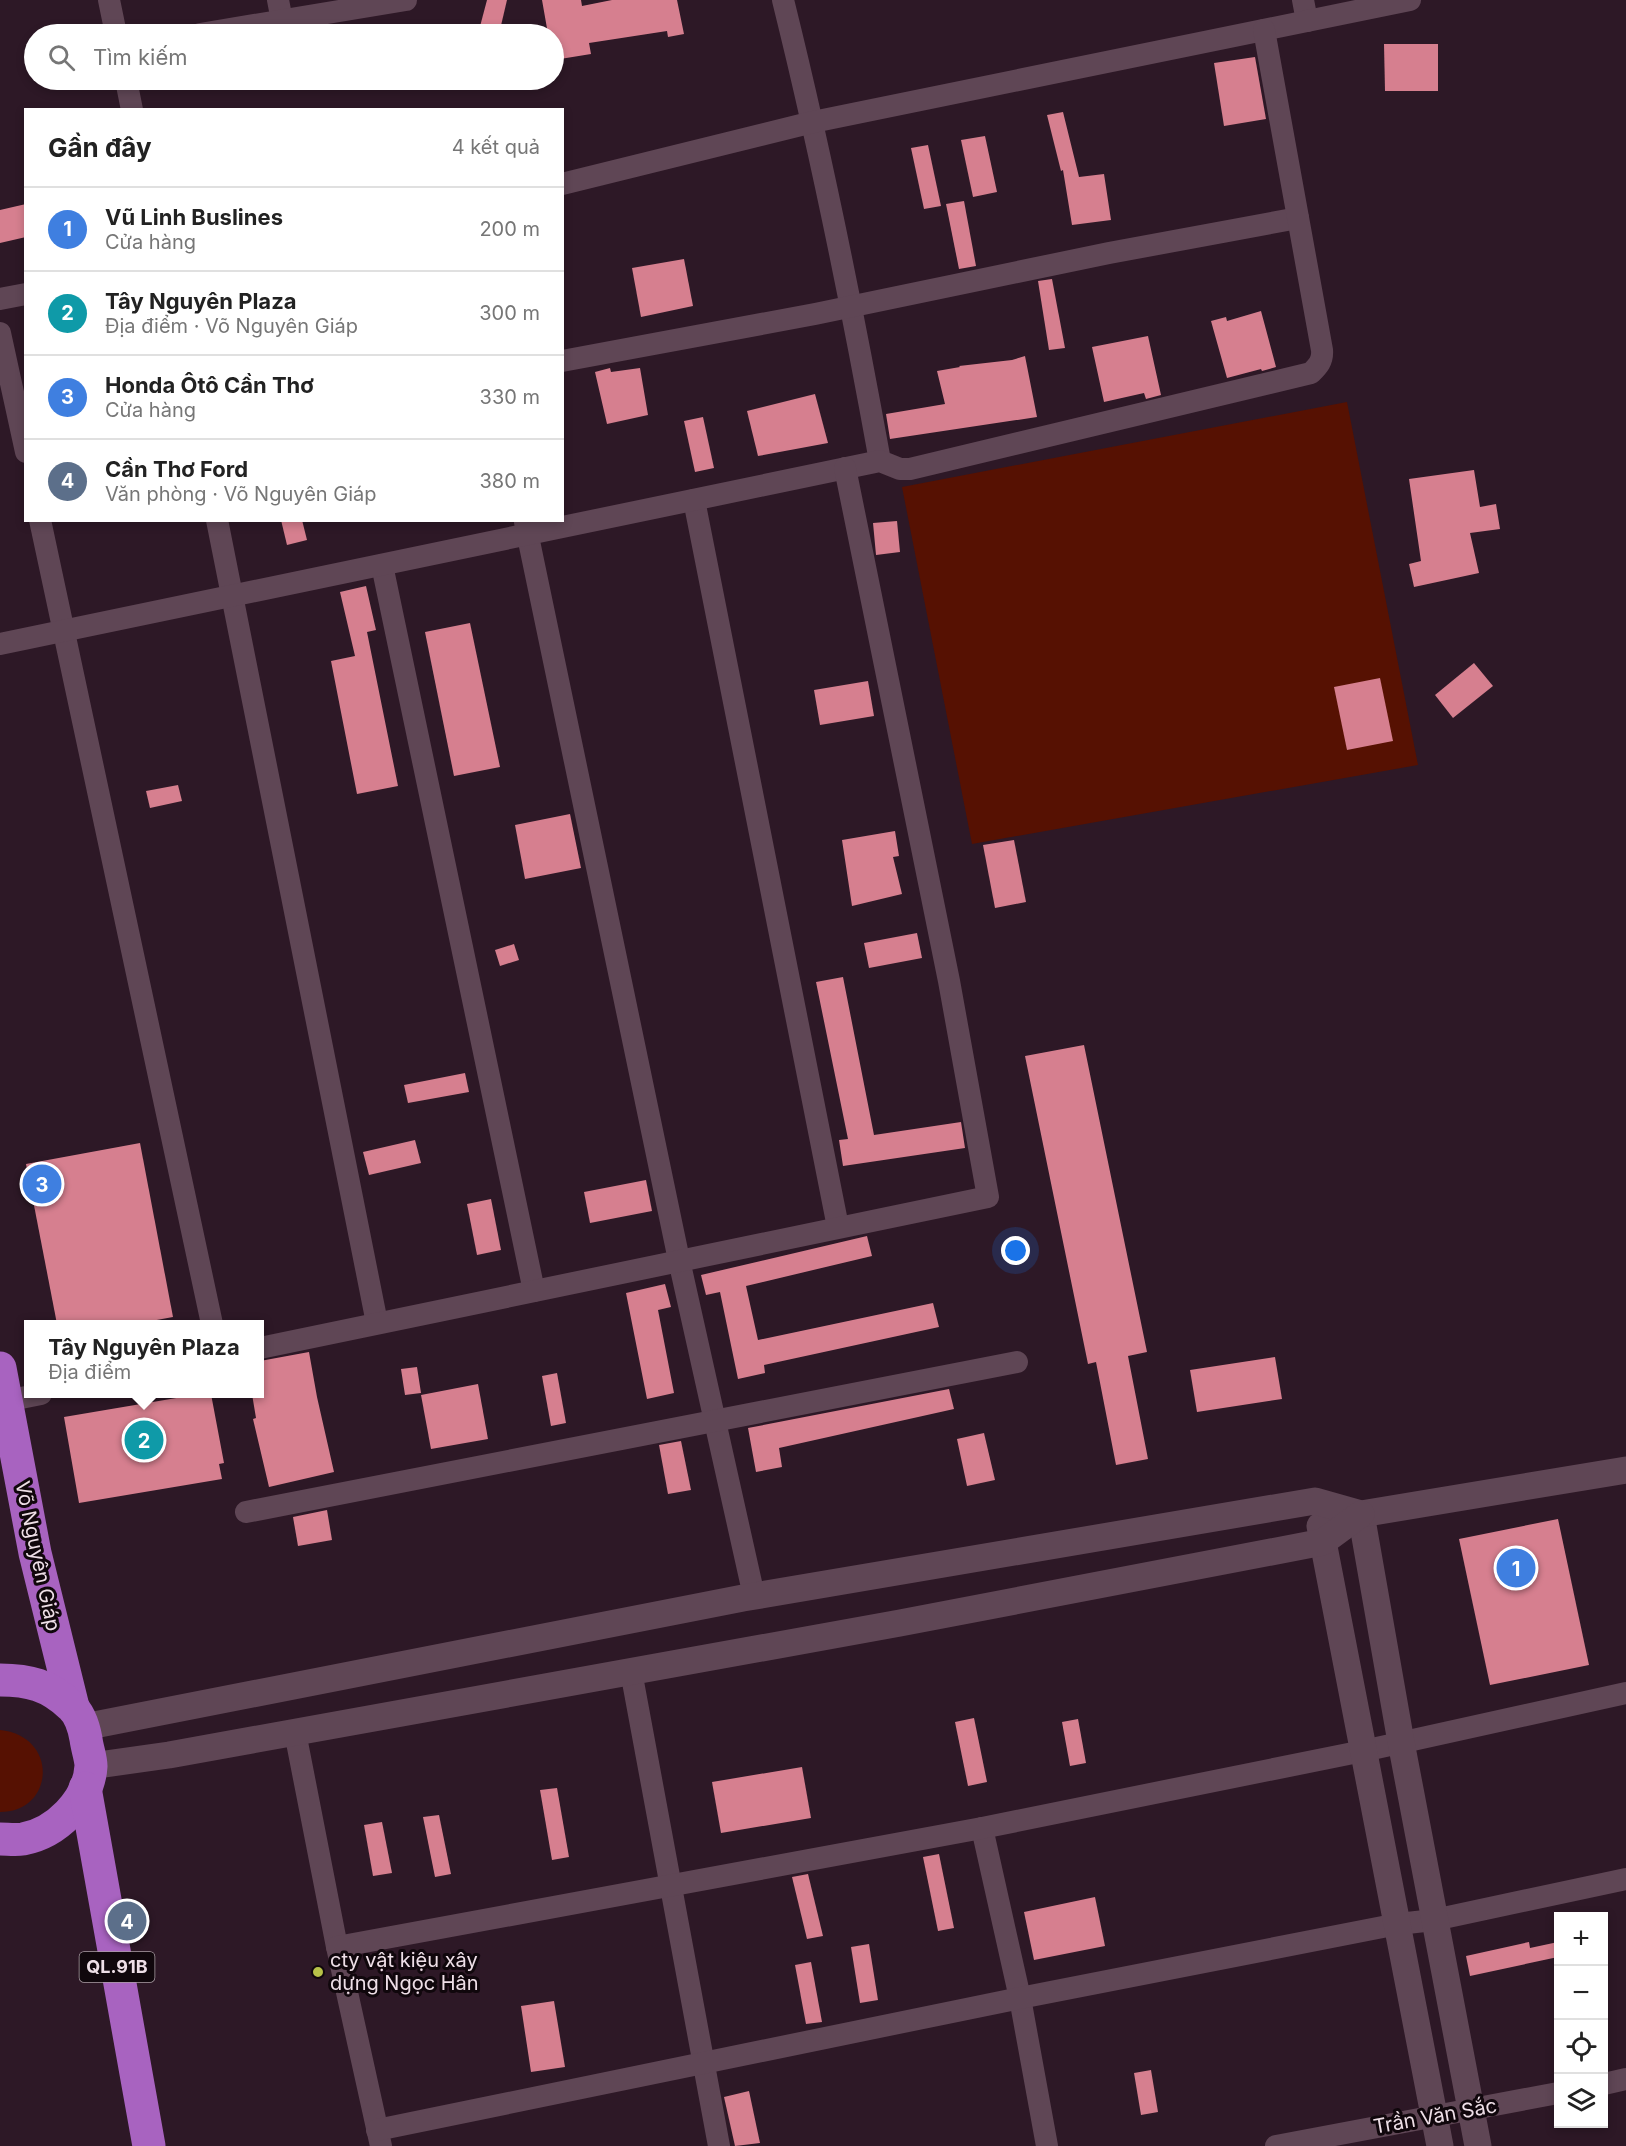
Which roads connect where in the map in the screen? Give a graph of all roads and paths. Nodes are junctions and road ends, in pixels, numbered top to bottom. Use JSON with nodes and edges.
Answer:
{"nodes":[{"id":1,"x":109,"y":0,"type":"edge"},
{"id":2,"x":406,"y":0,"type":"edge"},
{"id":3,"x":783,"y":0,"type":"edge"},
{"id":4,"x":1410,"y":0,"type":"edge"},
{"id":5,"x":280,"y":10,"type":"edge"},
{"id":6,"x":1305,"y":11,"type":"edge"},
{"id":7,"x":114,"y":24,"type":"edge"},
{"id":8,"x":233,"y":24,"type":"edge"},
{"id":9,"x":1263,"y":30,"type":"junction"},
{"id":10,"x":128,"y":90,"type":"edge"},
{"id":11,"x":132,"y":108,"type":"edge"},
{"id":12,"x":813,"y":122,"type":"junction"},
{"id":13,"x":564,"y":184,"type":"edge"},
{"id":14,"x":1299,"y":219,"type":"junction"},
{"id":15,"x":24,"y":294,"type":"edge"},
{"id":16,"x":0,"y":299,"type":"edge"},
{"id":17,"x":852,"y":306,"type":"junction"},
{"id":18,"x":0,"y":333,"type":"edge"},
{"id":19,"x":564,"y":361,"type":"edge"},
{"id":20,"x":24,"y":443,"type":"edge"},
{"id":21,"x":880,"y":461,"type":"junction"},
{"id":22,"x":845,"y":468,"type":"junction"},
{"id":23,"x":694,"y":500,"type":"junction"},
{"id":24,"x":40,"y":522,"type":"edge"},
{"id":25,"x":217,"y":522,"type":"edge"},
{"id":26,"x":562,"y":522,"type":"edge"},
{"id":27,"x":564,"y":522,"type":"edge"},
{"id":28,"x":526,"y":528,"type":"edge"},
{"id":29,"x":382,"y":565,"type":"junction"},
{"id":30,"x":232,"y":596,"type":"junction"},
{"id":31,"x":64,"y":631,"type":"junction"},
{"id":32,"x":0,"y":644,"type":"edge"},
{"id":33,"x":838,"y":1227,"type":"junction"},
{"id":34,"x":679,"y":1260,"type":"junction"},
{"id":35,"x":534,"y":1291,"type":"junction"},
{"id":36,"x":211,"y":1320,"type":"edge"},
{"id":37,"x":377,"y":1323,"type":"junction"},
{"id":38,"x":264,"y":1347,"type":"edge"},
{"id":39,"x":1017,"y":1362,"type":"dead end"},
{"id":40,"x":0,"y":1368,"type":"edge"},
{"id":41,"x":24,"y":1397,"type":"edge"},
{"id":42,"x":6,"y":1401,"type":"junction"},
{"id":43,"x":715,"y":1421,"type":"junction"},
{"id":44,"x":1626,"y":1470,"type":"edge"},
{"id":45,"x":1315,"y":1501,"type":"junction"},
{"id":46,"x":246,"y":1512,"type":"dead end"},
{"id":47,"x":1360,"y":1514,"type":"junction"},
{"id":48,"x":1323,"y":1542,"type":"junction"},
{"id":49,"x":754,"y":1596,"type":"junction"},
{"id":50,"x":632,"y":1671,"type":"junction"},
{"id":51,"x":0,"y":1680,"type":"edge"},
{"id":52,"x":1626,"y":1693,"type":"edge"},
{"id":53,"x":78,"y":1717,"type":"junction"},
{"id":54,"x":295,"y":1732,"type":"junction"},
{"id":55,"x":1401,"y":1742,"type":"junction"},
{"id":56,"x":1363,"y":1751,"type":"junction"},
{"id":57,"x":88,"y":1777,"type":"junction"},
{"id":58,"x":982,"y":1828,"type":"junction"},
{"id":59,"x":0,"y":1839,"type":"edge"},
{"id":60,"x":1626,"y":1879,"type":"edge"},
{"id":61,"x":670,"y":1887,"type":"junction"},
{"id":62,"x":1434,"y":1920,"type":"junction"},
{"id":63,"x":1398,"y":1924,"type":"junction"},
{"id":64,"x":337,"y":1947,"type":"junction"},
{"id":65,"x":1020,"y":1998,"type":"junction"},
{"id":66,"x":704,"y":2063,"type":"junction"},
{"id":67,"x":1626,"y":2079,"type":"edge"},
{"id":68,"x":1608,"y":2083,"type":"edge"},
{"id":69,"x":1554,"y":2094,"type":"edge"},
{"id":70,"x":1472,"y":2110,"type":"junction"},
{"id":71,"x":1434,"y":2115,"type":"junction"},
{"id":72,"x":379,"y":2138,"type":"edge"},
{"id":73,"x":149,"y":2146,"type":"edge"},
{"id":74,"x":719,"y":2146,"type":"edge"},
{"id":75,"x":1047,"y":2146,"type":"edge"},
{"id":76,"x":1275,"y":2146,"type":"edge"},
{"id":77,"x":1440,"y":2146,"type":"edge"},
{"id":78,"x":1478,"y":2146,"type":"edge"}],
"edges":[{"from":1,"to":7,"type":"street"},
{"from":2,"to":5,"type":"street"},
{"from":3,"to":12,"type":"street"},
{"from":4,"to":6,"type":"street"},
{"from":5,"to":8,"type":"street"},
{"from":6,"to":9,"type":"street"},
{"from":9,"to":12,"type":"street"},
{"from":9,"to":14,"type":"street"},
{"from":10,"to":11,"type":"street"},
{"from":12,"to":13,"type":"street"},
{"from":12,"to":17,"type":"street"},
{"from":14,"to":17,"type":"street"},
{"from":14,"to":21,"type":"street"},
{"from":15,"to":16,"type":"street"},
{"from":17,"to":19,"type":"street"},
{"from":17,"to":21,"type":"street"},
{"from":18,"to":20,"type":"street"},
{"from":21,"to":22,"type":"street"},
{"from":22,"to":23,"type":"street"},
{"from":22,"to":33,"type":"street"},
{"from":23,"to":27,"type":"street"},
{"from":23,"to":33,"type":"street"},
{"from":24,"to":31,"type":"street"},
{"from":25,"to":30,"type":"street"},
{"from":26,"to":28,"type":"street"},
{"from":28,"to":29,"type":"street"},
{"from":28,"to":34,"type":"street"},
{"from":29,"to":30,"type":"street"},
{"from":29,"to":35,"type":"street"},
{"from":30,"to":31,"type":"street"},
{"from":30,"to":37,"type":"street"},
{"from":31,"to":32,"type":"street"},
{"from":31,"to":36,"type":"street"},
{"from":33,"to":34,"type":"street"},
{"from":34,"to":35,"type":"street"},
{"from":34,"to":43,"type":"street"},
{"from":35,"to":37,"type":"street"},
{"from":37,"to":38,"type":"street"},
{"from":39,"to":43,"type":"street"},
{"from":40,"to":42,"type":"highway","name":"Võ Nguyên Giáp","number":"QL.91B"},
{"from":41,"to":42,"type":"street"},
{"from":42,"to":53,"type":"highway","name":"Võ Nguyên Giáp","number":"QL.91B"},
{"from":43,"to":46,"type":"street"},
{"from":43,"to":49,"type":"street"},
{"from":44,"to":47,"type":"street"},
{"from":45,"to":47,"type":"street"},
{"from":45,"to":48,"type":"street"},
{"from":45,"to":49,"type":"street"},
{"from":47,"to":48,"type":"street"},
{"from":47,"to":55,"type":"street"},
{"from":48,"to":50,"type":"street"},
{"from":48,"to":56,"type":"street"},
{"from":49,"to":53,"type":"street"},
{"from":50,"to":54,"type":"street"},
{"from":50,"to":61,"type":"street"},
{"from":51,"to":53,"type":"highway"},
{"from":52,"to":55,"type":"street"},
{"from":53,"to":57,"type":"highway","number":"QL.91B"},
{"from":54,"to":57,"type":"street"},
{"from":54,"to":64,"type":"street"},
{"from":55,"to":56,"type":"street"},
{"from":55,"to":62,"type":"street"},
{"from":56,"to":58,"type":"street"},
{"from":56,"to":63,"type":"street"},
{"from":57,"to":59,"type":"highway"},
{"from":57,"to":73,"type":"highway","number":"QL.91B"},
{"from":58,"to":61,"type":"street"},
{"from":58,"to":65,"type":"street"},
{"from":60,"to":62,"type":"street"},
{"from":61,"to":64,"type":"street"},
{"from":61,"to":66,"type":"street"},
{"from":62,"to":63,"type":"street"},
{"from":62,"to":70,"type":"street"},
{"from":63,"to":65,"type":"street"},
{"from":63,"to":71,"type":"street"},
{"from":64,"to":72,"type":"street"},
{"from":65,"to":66,"type":"street"},
{"from":65,"to":75,"type":"street"},
{"from":66,"to":72,"type":"street"},
{"from":66,"to":74,"type":"street"},
{"from":67,"to":68,"type":"street"},
{"from":69,"to":70,"type":"street","name":"Trần Văn Sắc"},
{"from":70,"to":71,"type":"street","name":"Trần Văn Sắc"},
{"from":70,"to":78,"type":"street"},
{"from":71,"to":76,"type":"street","name":"Trần Văn Sắc"},
{"from":71,"to":77,"type":"street"}]}
